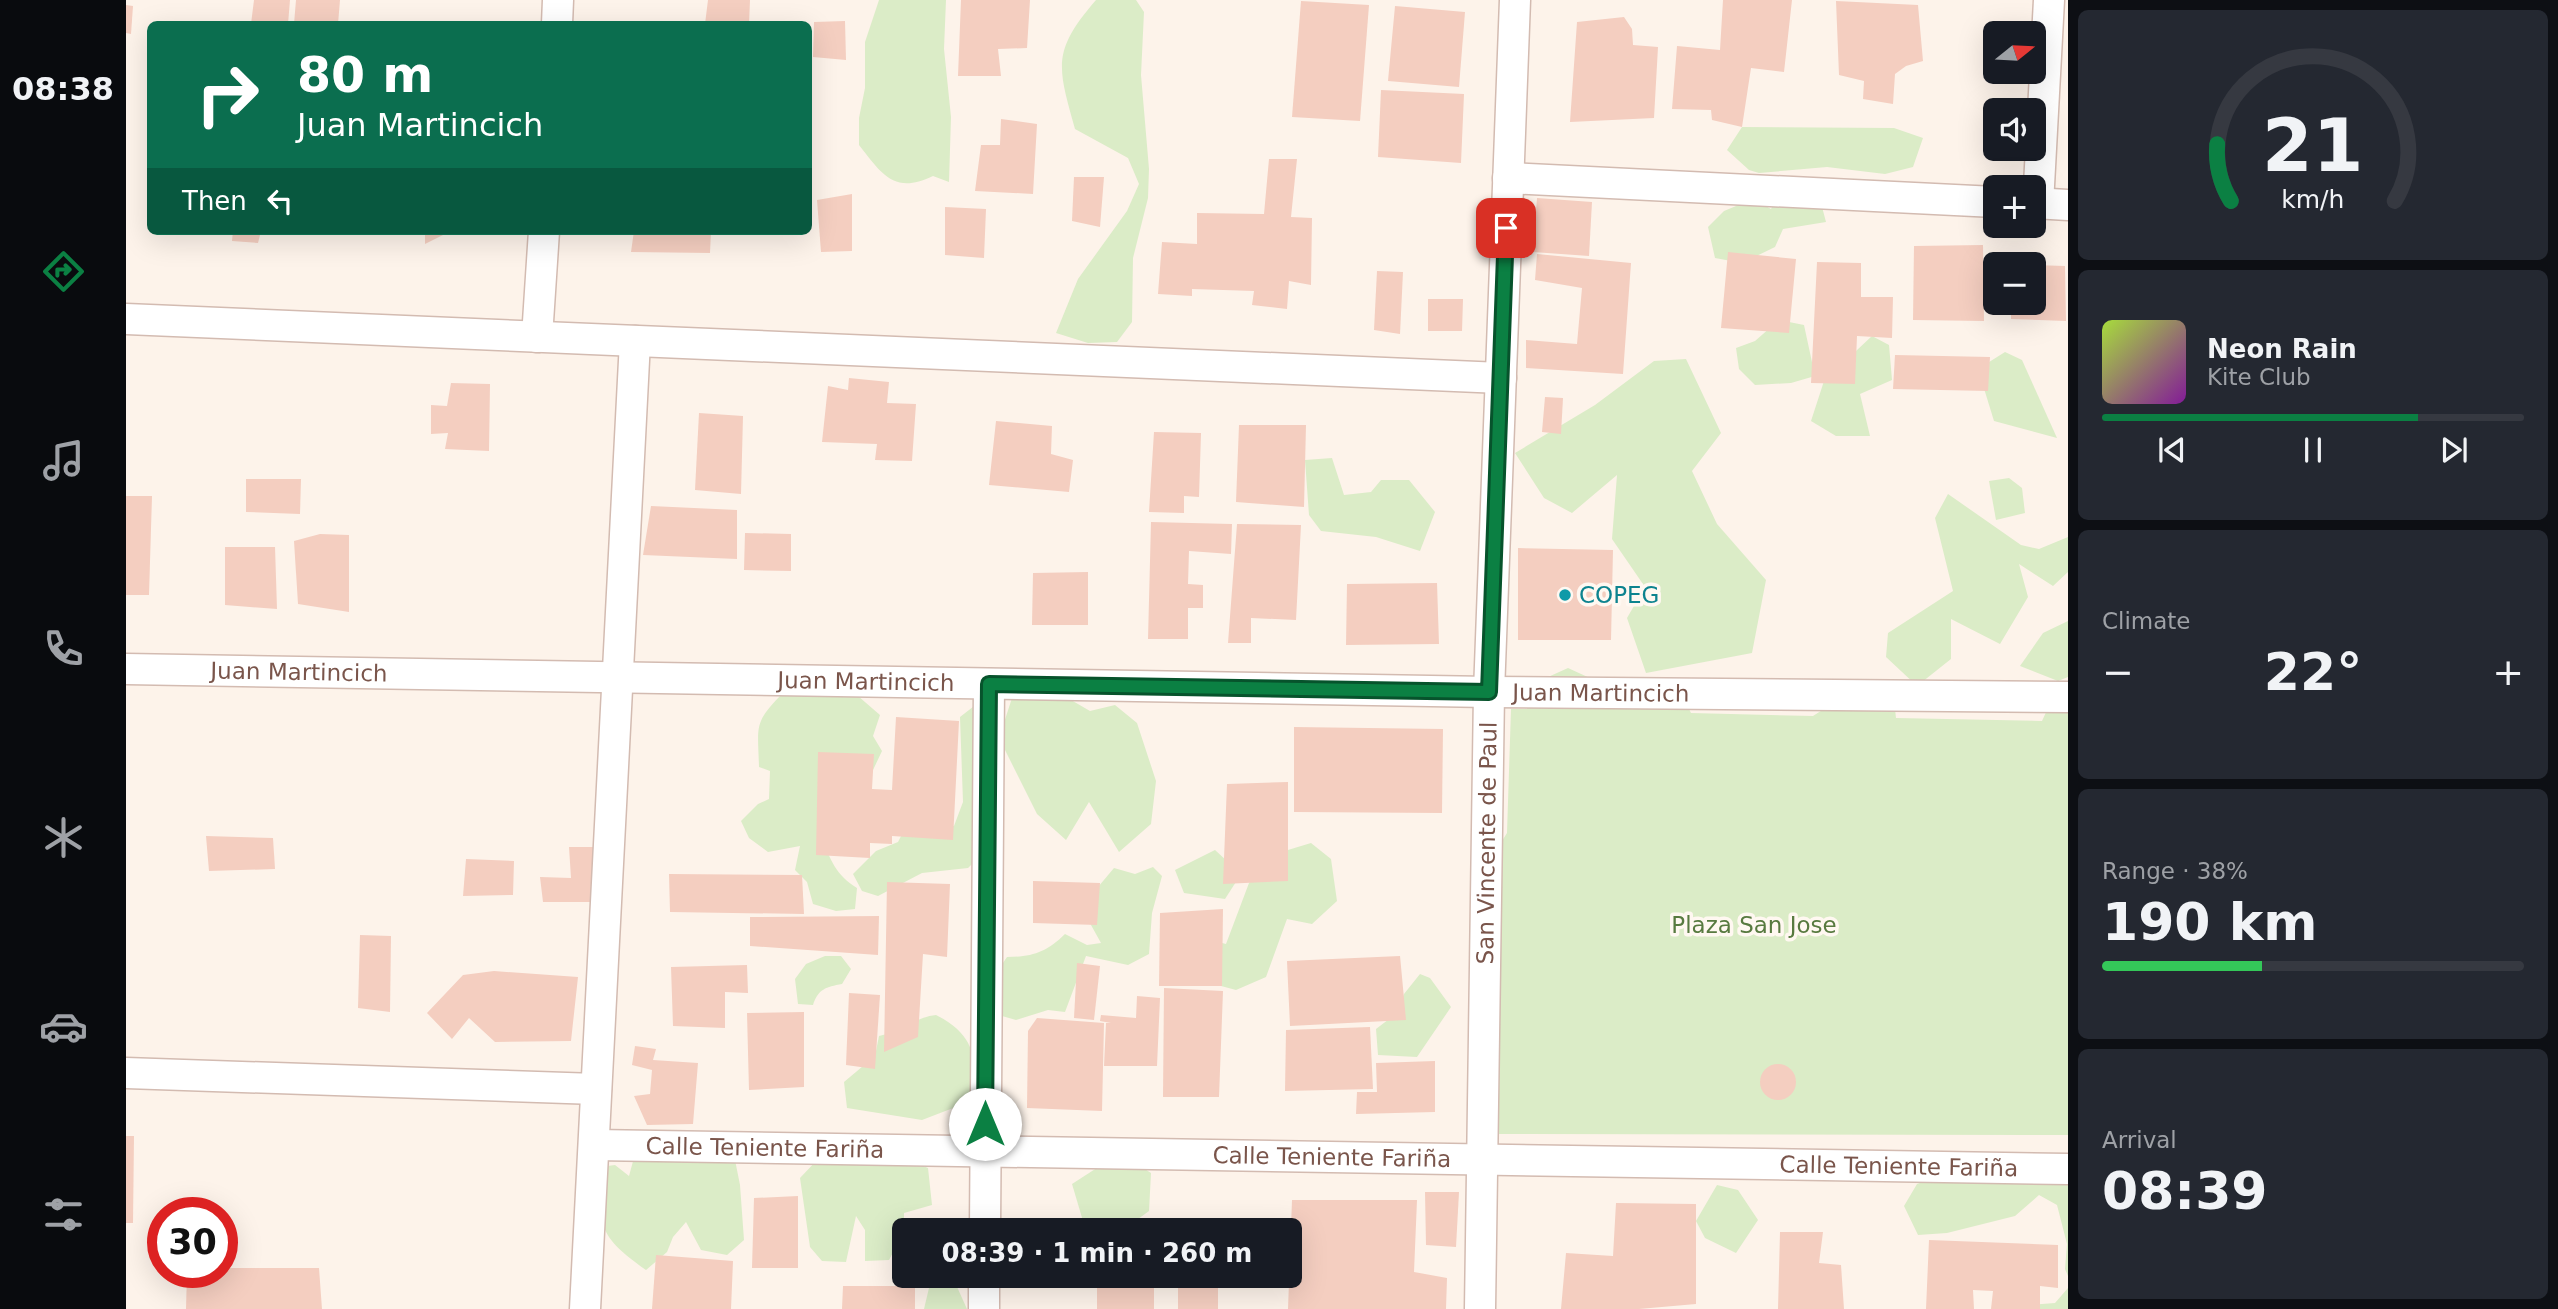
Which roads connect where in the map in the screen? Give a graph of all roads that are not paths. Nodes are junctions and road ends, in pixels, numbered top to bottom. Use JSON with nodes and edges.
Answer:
{"nodes":[{"id":1,"x":558,"y":0,"type":"edge"},
{"id":2,"x":1515,"y":0,"type":"edge"},
{"id":3,"x":2049,"y":0,"type":"edge"},
{"id":4,"x":557,"y":21,"type":"edge"},
{"id":5,"x":2038,"y":175,"type":"edge"},
{"id":6,"x":1508,"y":177,"type":"junction"},
{"id":7,"x":1983,"y":201,"type":"edge"},
{"id":8,"x":2046,"y":204,"type":"edge"},
{"id":9,"x":2068,"y":205,"type":"edge"},
{"id":10,"x":544,"y":235,"type":"edge"},
{"id":11,"x":126,"y":319,"type":"edge"},
{"id":12,"x":537,"y":337,"type":"junction"},
{"id":13,"x":635,"y":341,"type":"junction"},
{"id":14,"x":1501,"y":378,"type":"junction"},
{"id":15,"x":126,"y":669,"type":"edge"},
{"id":16,"x":617,"y":677,"type":"junction"},
{"id":17,"x":989,"y":684,"type":"junction"},
{"id":18,"x":1489,"y":692,"type":"junction"},
{"id":19,"x":2068,"y":697,"type":"edge"},
{"id":20,"x":126,"y":1073,"type":"edge"},
{"id":21,"x":596,"y":1089,"type":"junction"},
{"id":22,"x":595,"y":1145,"type":"junction"},
{"id":23,"x":985,"y":1151,"type":"junction"},
{"id":24,"x":1482,"y":1159,"type":"junction"},
{"id":25,"x":2068,"y":1169,"type":"edge"},
{"id":26,"x":985,"y":1218,"type":"edge"},
{"id":27,"x":984,"y":1288,"type":"edge"},
{"id":28,"x":585,"y":1309,"type":"edge"},
{"id":29,"x":984,"y":1309,"type":"edge"},
{"id":30,"x":1480,"y":1309,"type":"edge"}],
"edges":[{"from":1,"to":4,"type":"street"},
{"from":2,"to":6,"type":"street","name":"San Vincente de Paul"},
{"from":3,"to":5,"type":"street"},
{"from":6,"to":7,"type":"street"},
{"from":6,"to":14,"type":"street","name":"San Vincente de Paul"},
{"from":8,"to":9,"type":"street"},
{"from":10,"to":12,"type":"street"},
{"from":11,"to":12,"type":"street"},
{"from":12,"to":13,"type":"street"},
{"from":13,"to":14,"type":"street"},
{"from":13,"to":16,"type":"street"},
{"from":14,"to":18,"type":"street","name":"San Vincente de Paul"},
{"from":15,"to":16,"type":"street","name":"Juan Martincich"},
{"from":16,"to":17,"type":"street","name":"Juan Martincich"},
{"from":16,"to":21,"type":"street"},
{"from":17,"to":18,"type":"street","name":"Juan Martincich"},
{"from":17,"to":23,"type":"street"},
{"from":18,"to":19,"type":"street","name":"Juan Martincich"},
{"from":18,"to":24,"type":"street","name":"San Vincente de Paul"},
{"from":20,"to":21,"type":"street"},
{"from":21,"to":22,"type":"street"},
{"from":22,"to":23,"type":"street","name":"Calle Teniente Fariña"},
{"from":22,"to":28,"type":"street"},
{"from":23,"to":24,"type":"street","name":"Calle Teniente Fariña"},
{"from":23,"to":26,"type":"street"},
{"from":24,"to":25,"type":"street","name":"Calle Teniente Fariña"},
{"from":24,"to":30,"type":"street","name":"San Vincente de Paul"},
{"from":27,"to":29,"type":"street"}]}
